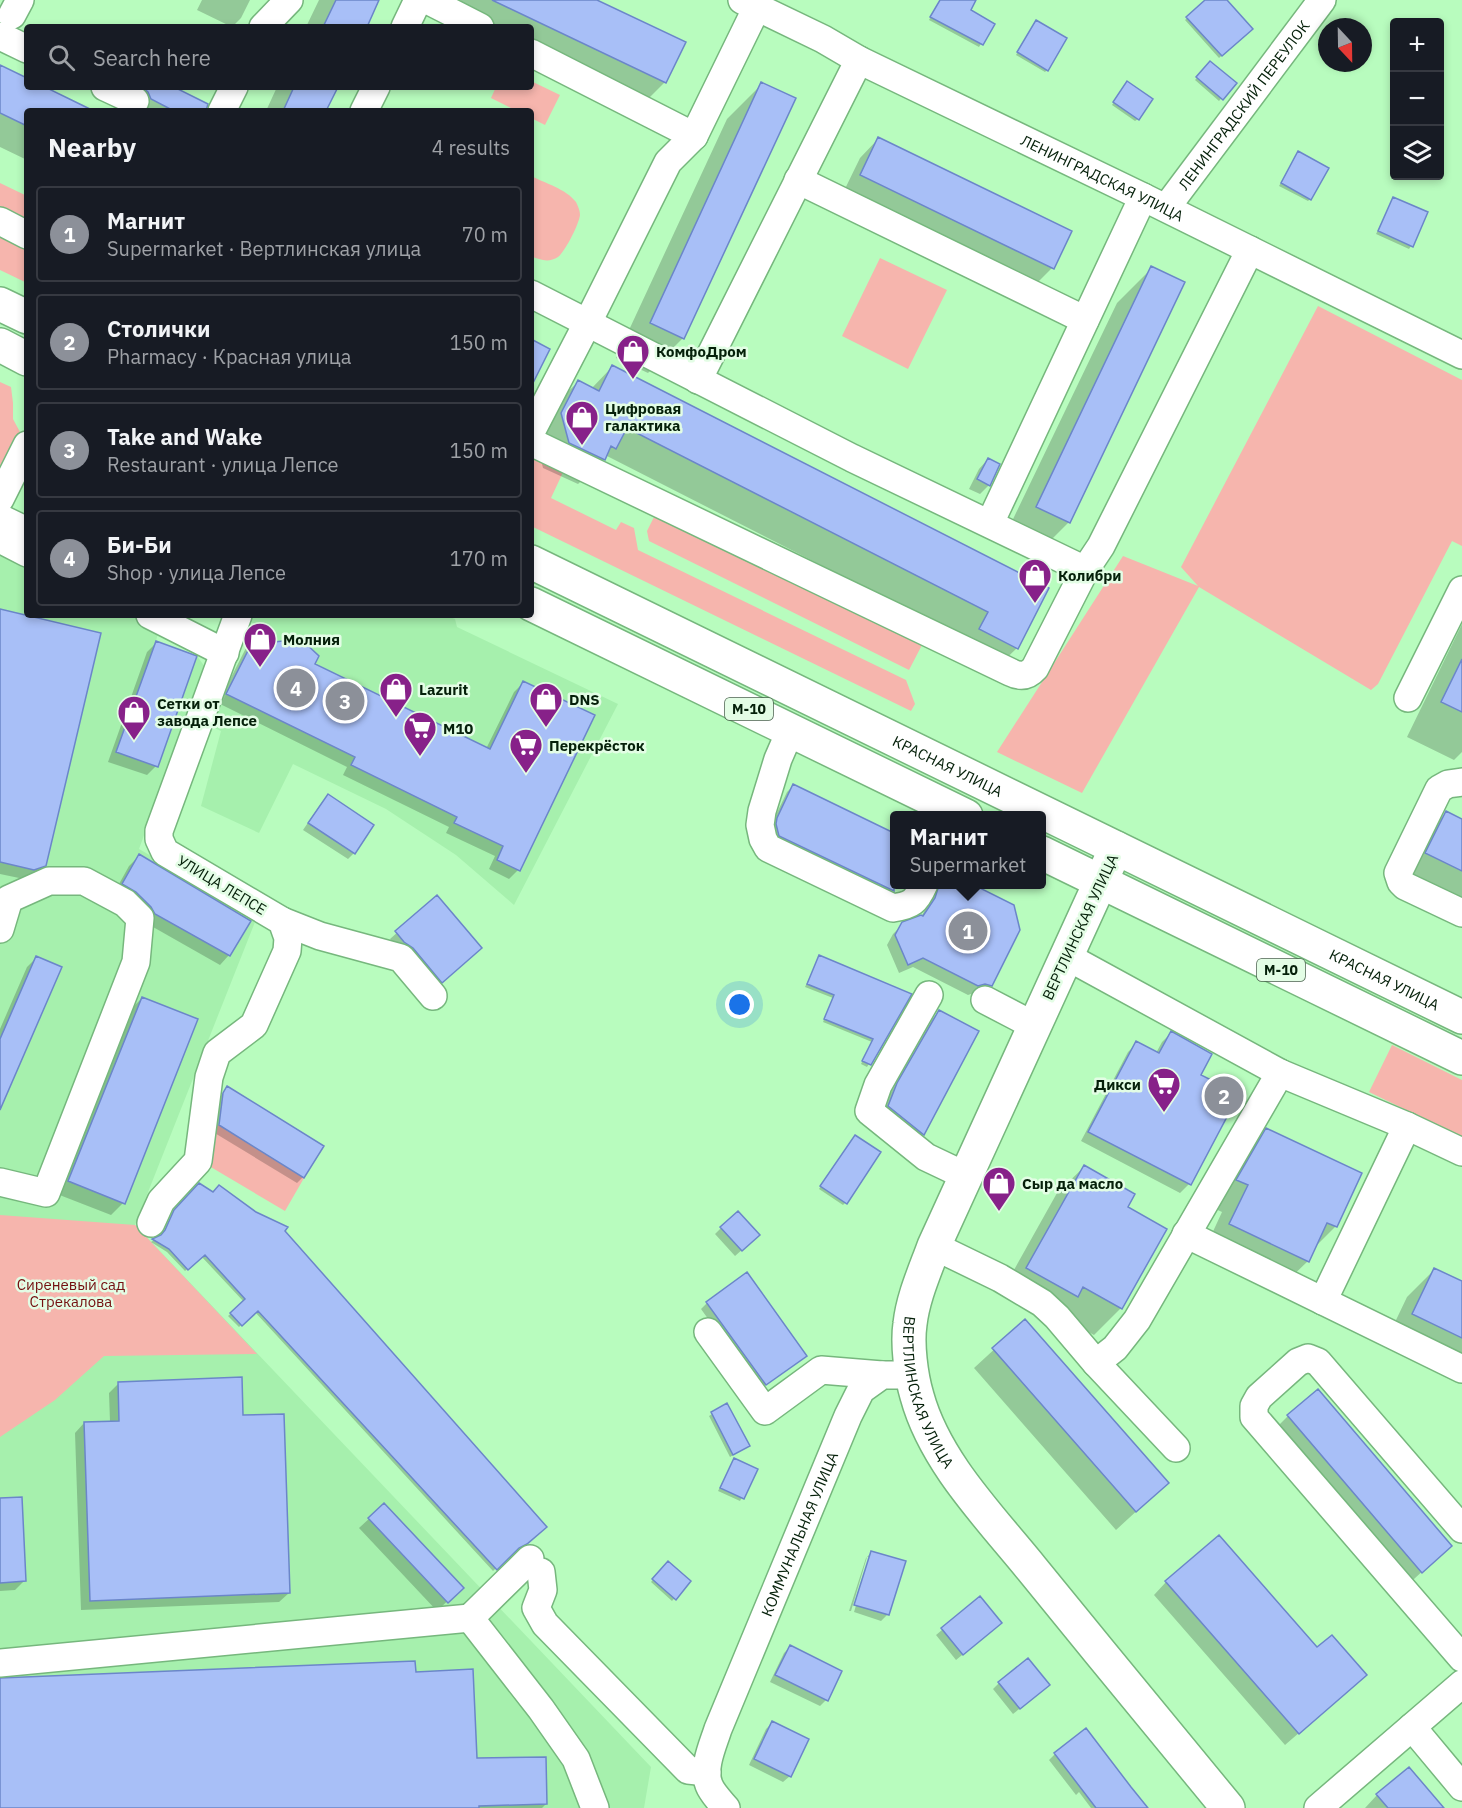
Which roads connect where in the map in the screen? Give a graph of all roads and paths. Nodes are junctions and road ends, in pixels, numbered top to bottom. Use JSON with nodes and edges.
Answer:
{"nodes":[{"id":1,"x":289,"y":0,"type":"edge"},
{"id":2,"x":418,"y":0,"type":"edge"},
{"id":3,"x":427,"y":0,"type":"edge"},
{"id":4,"x":1322,"y":0,"type":"edge"},
{"id":5,"x":750,"y":4,"type":"edge"},
{"id":6,"x":11,"y":17,"type":"edge"},
{"id":7,"x":266,"y":24,"type":"edge"},
{"id":8,"x":406,"y":24,"type":"edge"},
{"id":9,"x":474,"y":24,"type":"edge"},
{"id":10,"x":24,"y":43,"type":"edge"},
{"id":11,"x":534,"y":55,"type":"edge"},
{"id":12,"x":859,"y":60,"type":"junction"},
{"id":13,"x":111,"y":90,"type":"edge"},
{"id":14,"x":232,"y":90,"type":"edge"},
{"id":15,"x":374,"y":90,"type":"edge"},
{"id":16,"x":135,"y":101,"type":"dead end"},
{"id":17,"x":224,"y":108,"type":"edge"},
{"id":18,"x":366,"y":108,"type":"edge"},
{"id":19,"x":694,"y":136,"type":"junction"},
{"id":20,"x":798,"y":180,"type":"junction"},
{"id":21,"x":1154,"y":203,"type":"junction"},
{"id":22,"x":0,"y":221,"type":"edge"},
{"id":23,"x":24,"y":233,"type":"edge"},
{"id":24,"x":1250,"y":250,"type":"junction"},
{"id":25,"x":534,"y":295,"type":"edge"},
{"id":26,"x":0,"y":304,"type":"edge"},
{"id":27,"x":24,"y":316,"type":"edge"},
{"id":28,"x":1085,"y":320,"type":"junction"},
{"id":29,"x":588,"y":322,"type":"junction"},
{"id":30,"x":0,"y":345,"type":"edge"},
{"id":31,"x":1462,"y":355,"type":"edge"},
{"id":32,"x":24,"y":357,"type":"edge"},
{"id":33,"x":698,"y":380,"type":"junction"},
{"id":34,"x":534,"y":426,"type":"edge"},
{"id":35,"x":534,"y":443,"type":"edge"},
{"id":36,"x":24,"y":451,"type":"edge"},
{"id":37,"x":0,"y":499,"type":"edge"},
{"id":38,"x":0,"y":518,"type":"edge"},
{"id":39,"x":990,"y":524,"type":"junction"},
{"id":40,"x":24,"y":530,"type":"edge"},
{"id":41,"x":0,"y":539,"type":"edge"},
{"id":42,"x":24,"y":551,"type":"edge"},
{"id":43,"x":534,"y":563,"type":"edge"},
{"id":44,"x":1085,"y":570,"type":"junction"},
{"id":45,"x":1462,"y":590,"type":"edge"},
{"id":46,"x":534,"y":605,"type":"edge"},
{"id":47,"x":156,"y":618,"type":"edge"},
{"id":48,"x":229,"y":618,"type":"edge"},
{"id":49,"x":225,"y":653,"type":"junction"},
{"id":50,"x":1407,"y":698,"type":"dead end"},
{"id":51,"x":791,"y":729,"type":"junction"},
{"id":52,"x":1462,"y":782,"type":"edge"},
{"id":53,"x":956,"y":811,"type":"edge"},
{"id":54,"x":1040,"y":811,"type":"edge"},
{"id":55,"x":1046,"y":814,"type":"edge"},
{"id":56,"x":1116,"y":848,"type":"junction"},
{"id":57,"x":1046,"y":855,"type":"edge"},
{"id":58,"x":1101,"y":882,"type":"junction"},
{"id":59,"x":922,"y":889,"type":"edge"},
{"id":60,"x":1462,"y":913,"type":"edge"},
{"id":61,"x":282,"y":921,"type":"junction"},
{"id":62,"x":0,"y":929,"type":"edge"},
{"id":63,"x":1066,"y":956,"type":"junction"},
{"id":64,"x":929,"y":995,"type":"dead end"},
{"id":65,"x":433,"y":996,"type":"dead end"},
{"id":66,"x":985,"y":1000,"type":"dead end"},
{"id":67,"x":1462,"y":1017,"type":"edge"},
{"id":68,"x":1035,"y":1026,"type":"junction"},
{"id":69,"x":1462,"y":1058,"type":"edge"},
{"id":70,"x":1280,"y":1073,"type":"junction"},
{"id":71,"x":1407,"y":1126,"type":"junction"},
{"id":72,"x":1462,"y":1152,"type":"edge"},
{"id":73,"x":966,"y":1176,"type":"junction"},
{"id":74,"x":0,"y":1182,"type":"edge"},
{"id":75,"x":151,"y":1223,"type":"dead end"},
{"id":76,"x":1186,"y":1234,"type":"junction"},
{"id":77,"x":934,"y":1246,"type":"junction"},
{"id":78,"x":1323,"y":1300,"type":"junction"},
{"id":79,"x":708,"y":1332,"type":"dead end"},
{"id":80,"x":1096,"y":1363,"type":"junction"},
{"id":81,"x":1462,"y":1369,"type":"edge"},
{"id":82,"x":897,"y":1375,"type":"junction"},
{"id":83,"x":1176,"y":1448,"type":"dead end"},
{"id":84,"x":1462,"y":1529,"type":"edge"},
{"id":85,"x":470,"y":1618,"type":"junction"},
{"id":86,"x":1462,"y":1658,"type":"edge"},
{"id":87,"x":0,"y":1663,"type":"edge"},
{"id":88,"x":1462,"y":1683,"type":"edge"},
{"id":89,"x":1412,"y":1727,"type":"junction"},
{"id":90,"x":707,"y":1772,"type":"junction"},
{"id":91,"x":1462,"y":1787,"type":"edge"},
{"id":92,"x":596,"y":1808,"type":"edge"},
{"id":93,"x":726,"y":1808,"type":"edge"},
{"id":94,"x":1228,"y":1808,"type":"edge"},
{"id":95,"x":1318,"y":1808,"type":"edge"}],
"edges":[{"from":1,"to":7,"type":"street"},
{"from":2,"to":8,"type":"street"},
{"from":3,"to":9,"type":"street"},
{"from":4,"to":21,"type":"street","name":"ЛЕНИНГРАДСКИЙ ПЕРЕУЛОК"},
{"from":5,"to":12,"type":"street","name":"ЛЕНИНГРАДСКАЯ УЛИЦА"},
{"from":5,"to":19,"type":"street"},
{"from":6,"to":10,"type":"street"},
{"from":11,"to":19,"type":"street"},
{"from":12,"to":20,"type":"street"},
{"from":12,"to":21,"type":"street","name":"ЛЕНИНГРАДСКАЯ УЛИЦА"},
{"from":13,"to":16,"type":"street"},
{"from":14,"to":17,"type":"street"},
{"from":15,"to":18,"type":"street"},
{"from":19,"to":29,"type":"street"},
{"from":20,"to":28,"type":"street"},
{"from":20,"to":33,"type":"street"},
{"from":21,"to":24,"type":"street","name":"ЛЕНИНГРАДСКАЯ УЛИЦА"},
{"from":21,"to":28,"type":"street","name":"ЛЕНИНГРАДСКИЙ ПЕРЕУЛОК"},
{"from":22,"to":23,"type":"street"},
{"from":24,"to":31,"type":"street","name":"ЛЕНИНГРАДСКАЯ УЛИЦА"},
{"from":24,"to":44,"type":"street"},
{"from":25,"to":29,"type":"street"},
{"from":26,"to":27,"type":"main road"},
{"from":28,"to":39,"type":"street","name":"ЛЕНИНГРАДСКИЙ ПЕРЕУЛОК"},
{"from":29,"to":33,"type":"street"},
{"from":29,"to":34,"type":"street"},
{"from":30,"to":32,"type":"main road"},
{"from":33,"to":39,"type":"street"},
{"from":35,"to":44,"type":"street"},
{"from":36,"to":37,"type":"street"},
{"from":38,"to":40,"type":"street"},
{"from":39,"to":44,"type":"street"},
{"from":41,"to":42,"type":"street"},
{"from":43,"to":54,"type":"main road","name":"КРАСНАЯ УЛИЦА","number":"М-10"},
{"from":45,"to":50,"type":"street"},
{"from":46,"to":51,"type":"main road","number":"М-10"},
{"from":47,"to":49,"type":"street"},
{"from":48,"to":49,"type":"street","name":"УЛИЦА ЛЕПСЕ"},
{"from":49,"to":61,"type":"street","name":"УЛИЦА ЛЕПСЕ"},
{"from":51,"to":53,"type":"main road","number":"М-10"},
{"from":51,"to":59,"type":"street"},
{"from":52,"to":60,"type":"street"},
{"from":55,"to":56,"type":"main road","name":"КРАСНАЯ УЛИЦА","number":"М-10"},
{"from":56,"to":58,"type":"main road","name":"ВЕРТЛИНСКАЯ УЛИЦА"},
{"from":56,"to":67,"type":"main road","name":"КРАСНАЯ УЛИЦА","number":"М-10"},
{"from":57,"to":58,"type":"main road","number":"М-10"},
{"from":58,"to":63,"type":"main road","name":"ВЕРТЛИНСКАЯ УЛИЦА"},
{"from":58,"to":69,"type":"main road","number":"М-10"},
{"from":61,"to":65,"type":"street"},
{"from":61,"to":75,"type":"street","name":"УЛИЦА ЛЕПСЕ"},
{"from":62,"to":74,"type":"street"},
{"from":63,"to":68,"type":"main road","name":"ВЕРТЛИНСКАЯ УЛИЦА"},
{"from":63,"to":70,"type":"street"},
{"from":64,"to":73,"type":"street"},
{"from":66,"to":68,"type":"street"},
{"from":68,"to":73,"type":"main road","name":"ВЕРТЛИНСКАЯ УЛИЦА"},
{"from":70,"to":71,"type":"street"},
{"from":70,"to":76,"type":"street"},
{"from":71,"to":72,"type":"street"},
{"from":71,"to":78,"type":"street"},
{"from":73,"to":77,"type":"main road","name":"ВЕРТЛИНСКАЯ УЛИЦА"},
{"from":76,"to":78,"type":"street"},
{"from":76,"to":80,"type":"street"},
{"from":77,"to":80,"type":"street"},
{"from":77,"to":82,"type":"main road","name":"ВЕРТЛИНСКАЯ УЛИЦА"},
{"from":78,"to":81,"type":"street"},
{"from":79,"to":82,"type":"street"},
{"from":80,"to":83,"type":"street"},
{"from":82,"to":90,"type":"street","name":"КОММУНАЛЬНАЯ УЛИЦА"},
{"from":82,"to":94,"type":"main road","name":"ВЕРТЛИНСКАЯ УЛИЦА"},
{"from":84,"to":86,"type":"street"},
{"from":85,"to":87,"type":"street"},
{"from":85,"to":90,"type":"street"},
{"from":85,"to":92,"type":"street"},
{"from":88,"to":89,"type":"street"},
{"from":89,"to":91,"type":"street"},
{"from":89,"to":95,"type":"street"},
{"from":90,"to":93,"type":"street"}]}
